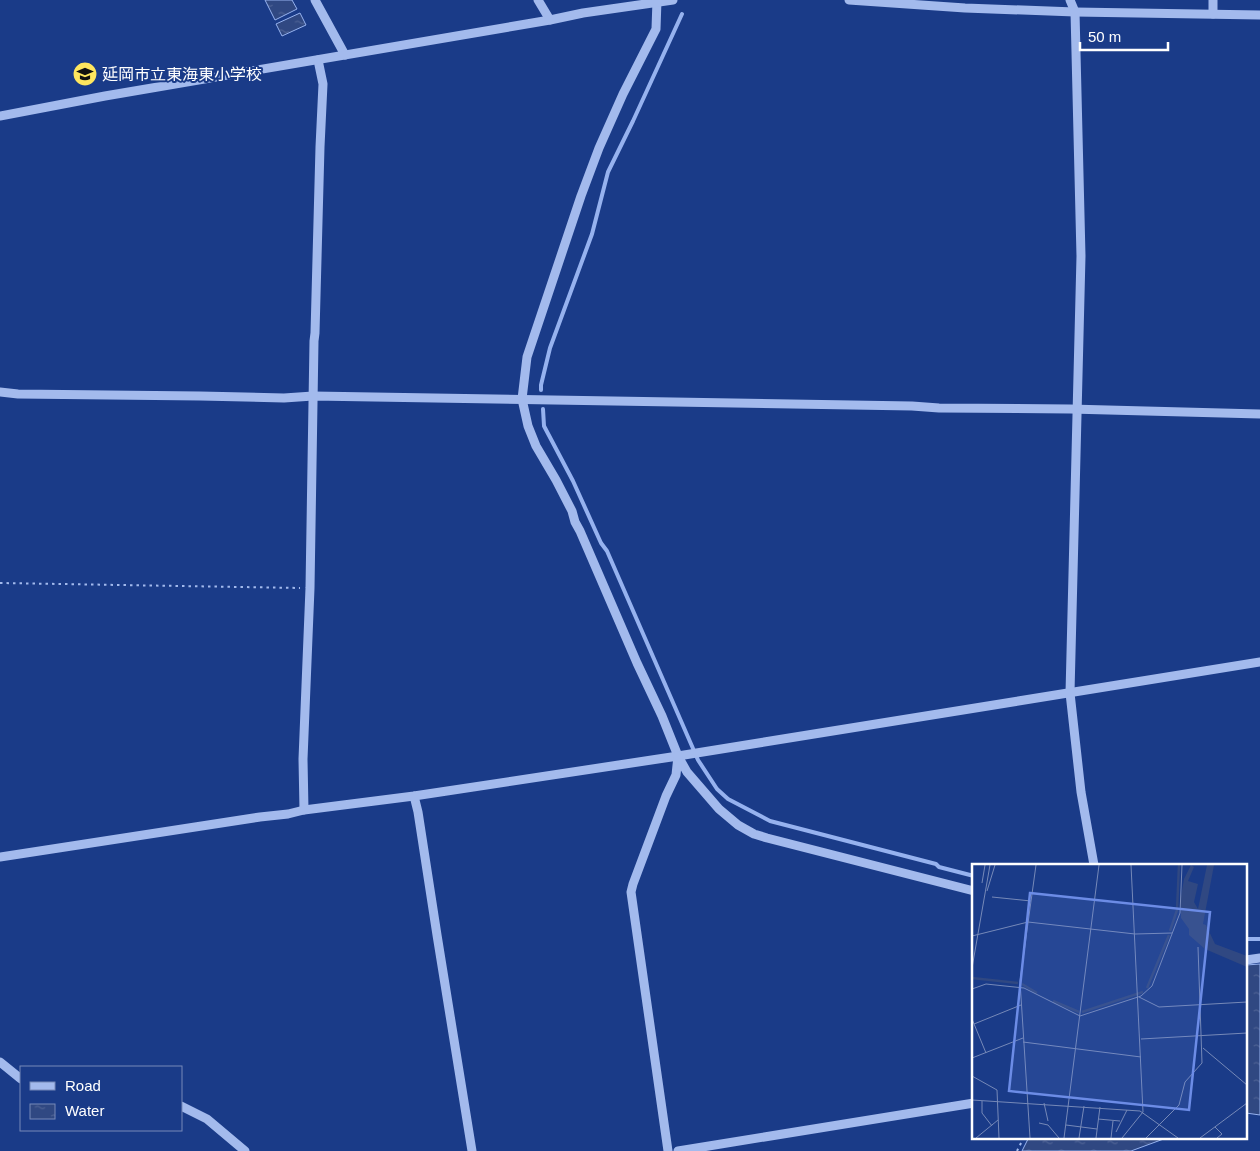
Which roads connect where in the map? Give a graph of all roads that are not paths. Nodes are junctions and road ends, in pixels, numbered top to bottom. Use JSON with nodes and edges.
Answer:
{"nodes":[{"id":1,"x":315,"y":0,"type":"edge"},
{"id":2,"x":538,"y":0,"type":"edge"},
{"id":3,"x":673,"y":0,"type":"edge"},
{"id":4,"x":849,"y":0,"type":"edge"},
{"id":5,"x":1070,"y":0,"type":"edge"},
{"id":6,"x":1213,"y":0,"type":"edge"},
{"id":7,"x":657,"y":1,"type":"edge"},
{"id":8,"x":1075,"y":12,"type":"junction"},
{"id":9,"x":1213,"y":14,"type":"junction"},
{"id":10,"x":1260,"y":15,"type":"edge"},
{"id":11,"x":550,"y":20,"type":"junction"},
{"id":12,"x":345,"y":55,"type":"junction"},
{"id":13,"x":318,"y":60,"type":"junction"},
{"id":14,"x":0,"y":116,"type":"edge"},
{"id":15,"x":0,"y":392,"type":"edge"},
{"id":16,"x":313,"y":396,"type":"junction"},
{"id":17,"x":522,"y":399,"type":"junction"},
{"id":18,"x":1077,"y":410,"type":"junction"},
{"id":19,"x":1260,"y":414,"type":"edge"},
{"id":20,"x":1260,"y":662,"type":"edge"},
{"id":21,"x":1070,"y":694,"type":"junction"},
{"id":22,"x":678,"y":756,"type":"junction"},
{"id":23,"x":414,"y":796,"type":"junction"},
{"id":24,"x":304,"y":810,"type":"junction"},
{"id":25,"x":0,"y":857,"type":"edge"},
{"id":26,"x":1094,"y":864,"type":"edge"},
{"id":27,"x":972,"y":890,"type":"edge"},
{"id":28,"x":0,"y":1062,"type":"edge"},
{"id":29,"x":20,"y":1078,"type":"edge"},
{"id":30,"x":972,"y":1103,"type":"edge"},
{"id":31,"x":182,"y":1106,"type":"edge"},
{"id":32,"x":245,"y":1151,"type":"edge"},
{"id":33,"x":472,"y":1151,"type":"edge"},
{"id":34,"x":668,"y":1151,"type":"edge"},
{"id":35,"x":678,"y":1151,"type":"edge"}],
"edges":[{"from":1,"to":12,"type":"street"},
{"from":2,"to":11,"type":"street"},
{"from":3,"to":7,"type":"street"},
{"from":4,"to":8,"type":"street"},
{"from":5,"to":8,"type":"street"},
{"from":6,"to":9,"type":"street"},
{"from":7,"to":11,"type":"street"},
{"from":7,"to":17,"type":"street"},
{"from":8,"to":9,"type":"street"},
{"from":8,"to":18,"type":"street"},
{"from":9,"to":10,"type":"street"},
{"from":11,"to":12,"type":"street"},
{"from":12,"to":13,"type":"street"},
{"from":13,"to":14,"type":"street"},
{"from":13,"to":16,"type":"street"},
{"from":15,"to":16,"type":"street"},
{"from":16,"to":17,"type":"street"},
{"from":16,"to":24,"type":"street"},
{"from":17,"to":18,"type":"street"},
{"from":17,"to":22,"type":"street"},
{"from":18,"to":19,"type":"street"},
{"from":18,"to":21,"type":"street"},
{"from":20,"to":21,"type":"street"},
{"from":21,"to":22,"type":"street"},
{"from":21,"to":26,"type":"street"},
{"from":22,"to":23,"type":"street"},
{"from":22,"to":27,"type":"street"},
{"from":22,"to":34,"type":"street"},
{"from":23,"to":24,"type":"street"},
{"from":23,"to":33,"type":"street"},
{"from":24,"to":25,"type":"street"},
{"from":28,"to":29,"type":"street"},
{"from":30,"to":35,"type":"street"},
{"from":31,"to":32,"type":"street"}]}
